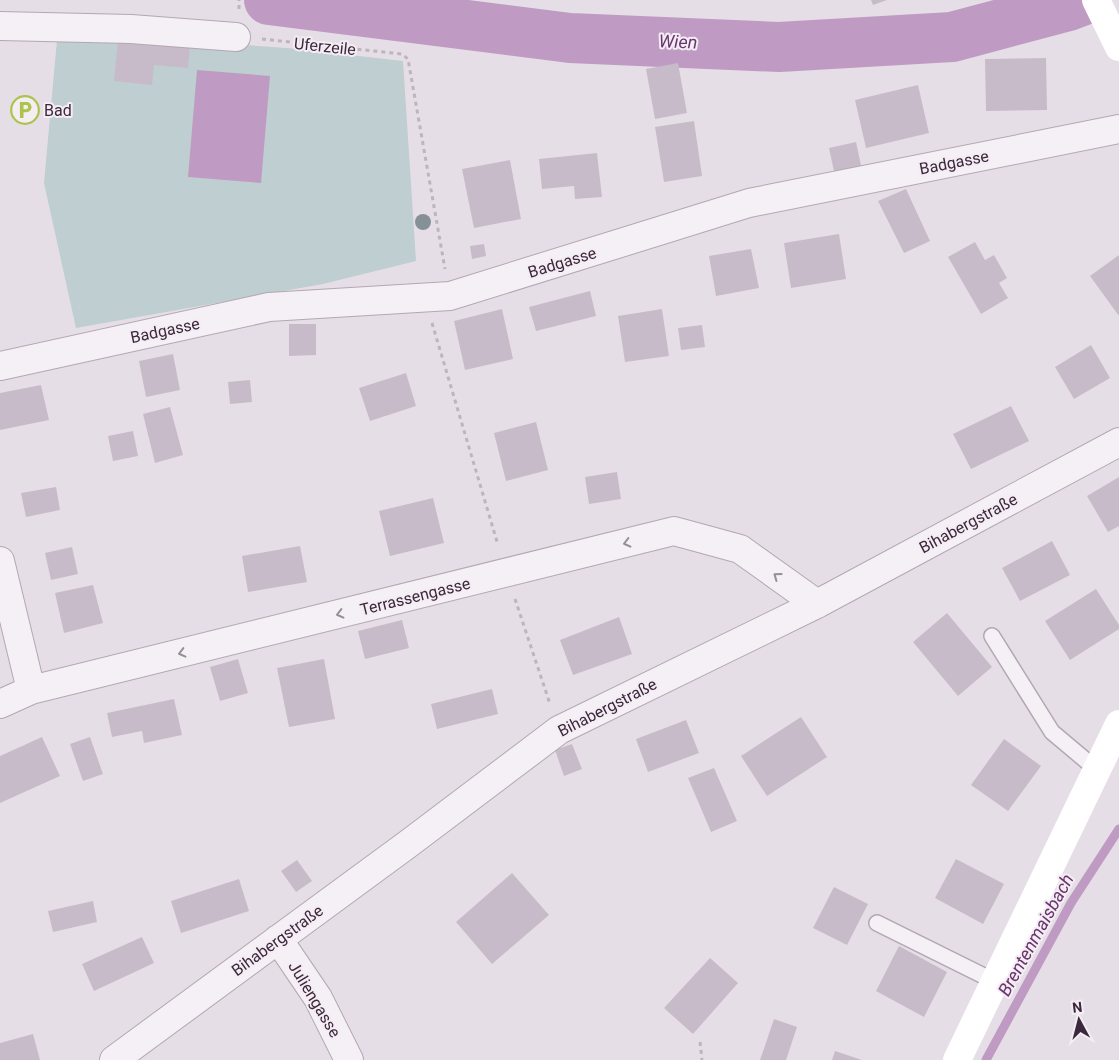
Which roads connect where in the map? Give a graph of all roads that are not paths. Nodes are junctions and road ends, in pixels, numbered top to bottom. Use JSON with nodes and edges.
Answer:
{"nodes":[{"id":1,"x":1096,"y":0,"type":"edge"},
{"id":2,"x":0,"y":26,"type":"edge"},
{"id":3,"x":236,"y":37,"type":"road end"},
{"id":4,"x":1116,"y":42,"type":"edge"},
{"id":5,"x":1119,"y":129,"type":"edge"},
{"id":6,"x":0,"y":366,"type":"edge"},
{"id":7,"x":1119,"y":442,"type":"edge"},
{"id":8,"x":0,"y":561,"type":"edge"},
{"id":9,"x":817,"y":604,"type":"junction"},
{"id":10,"x":6,"y":616,"type":"edge"},
{"id":11,"x":992,"y":636,"type":"dead end"},
{"id":12,"x":31,"y":690,"type":"junction"},
{"id":13,"x":0,"y":704,"type":"edge"},
{"id":14,"x":1119,"y":724,"type":"edge"},
{"id":15,"x":1096,"y":769,"type":"junction"},
{"id":16,"x":877,"y":923,"type":"dead end"},
{"id":17,"x":278,"y":939,"type":"junction"},
{"id":18,"x":996,"y":982,"type":"junction"},
{"id":19,"x":114,"y":1060,"type":"edge"},
{"id":20,"x":349,"y":1060,"type":"edge"},
{"id":21,"x":957,"y":1060,"type":"edge"}],
"edges":[{"from":1,"to":4,"type":"street"},
{"from":2,"to":3,"type":"street"},
{"from":5,"to":6,"type":"street","name":"Badgasse"},
{"from":7,"to":9,"type":"street","name":"Bihabergstraße"},
{"from":8,"to":10,"type":"street"},
{"from":9,"to":12,"type":"street","name":"Terrassengasse","one_way":true},
{"from":9,"to":17,"type":"street","name":"Bihabergstraße"},
{"from":10,"to":12,"type":"street"},
{"from":11,"to":15,"type":"lane"},
{"from":12,"to":13,"type":"street","name":"Terrassengasse"},
{"from":14,"to":15,"type":"street"},
{"from":15,"to":18,"type":"street"},
{"from":16,"to":18,"type":"lane"},
{"from":17,"to":19,"type":"street","name":"Bihabergstraße"},
{"from":17,"to":20,"type":"street","name":"Juliengasse"},
{"from":18,"to":21,"type":"street"}]}
